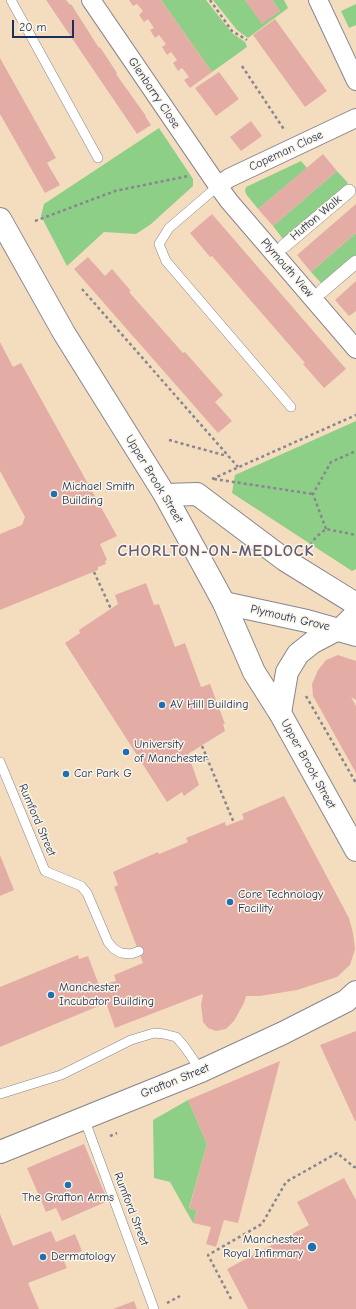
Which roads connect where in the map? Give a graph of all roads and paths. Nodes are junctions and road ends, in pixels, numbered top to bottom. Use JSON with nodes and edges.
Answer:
{"nodes":[{"id":1,"x":10,"y":0,"type":"edge"},
{"id":2,"x":91,"y":0,"type":"edge"},
{"id":3,"x":210,"y":0,"type":"edge"},
{"id":4,"x":318,"y":0,"type":"edge"},
{"id":5,"x":247,"y":40,"type":"dead end"},
{"id":6,"x":242,"y":66,"type":"dead end"},
{"id":7,"x":356,"y":81,"type":"edge"},
{"id":8,"x":356,"y":118,"type":"edge"},
{"id":9,"x":289,"y":136,"type":"dead end"},
{"id":10,"x":98,"y":158,"type":"dead end"},
{"id":11,"x":195,"y":175,"type":"dead end"},
{"id":12,"x":218,"y":186,"type":"junction"},
{"id":13,"x":349,"y":191,"type":"dead end"},
{"id":14,"x":35,"y":221,"type":"dead end"},
{"id":15,"x":2,"y":227,"type":"edge"},
{"id":16,"x":284,"y":246,"type":"dead end"},
{"id":17,"x":356,"y":262,"type":"edge"},
{"id":18,"x":82,"y":289,"type":"dead end"},
{"id":19,"x":322,"y":291,"type":"dead end"},
{"id":20,"x":356,"y":349,"type":"edge"},
{"id":21,"x":291,"y":407,"type":"dead end"},
{"id":22,"x":356,"y":415,"type":"edge"},
{"id":23,"x":170,"y":440,"type":"dead end"},
{"id":24,"x":356,"y":451,"type":"edge"},
{"id":25,"x":228,"y":456,"type":"junction"},
{"id":26,"x":238,"y":467,"type":"junction"},
{"id":27,"x":204,"y":486,"type":"junction"},
{"id":28,"x":312,"y":494,"type":"junction"},
{"id":29,"x":165,"y":495,"type":"junction"},
{"id":30,"x":326,"y":529,"type":"junction"},
{"id":31,"x":356,"y":535,"type":"edge"},
{"id":32,"x":306,"y":550,"type":"dead end"},
{"id":33,"x":94,"y":572,"type":"dead end"},
{"id":34,"x":224,"y":603,"type":"junction"},
{"id":35,"x":356,"y":604,"type":"edge"},
{"id":36,"x":111,"y":609,"type":"dead end"},
{"id":37,"x":356,"y":611,"type":"edge"},
{"id":38,"x":347,"y":632,"type":"edge"},
{"id":39,"x":305,"y":691,"type":"dead end"},
{"id":40,"x":280,"y":712,"type":"junction"},
{"id":41,"x":202,"y":746,"type":"dead end"},
{"id":42,"x":0,"y":762,"type":"edge"},
{"id":43,"x":356,"y":783,"type":"edge"},
{"id":44,"x":234,"y":823,"type":"dead end"},
{"id":45,"x":356,"y":850,"type":"edge"},
{"id":46,"x":139,"y":951,"type":"dead end"},
{"id":47,"x":353,"y":998,"type":"edge"},
{"id":48,"x":200,"y":1071,"type":"junction"},
{"id":49,"x":0,"y":1094,"type":"edge"},
{"id":50,"x":84,"y":1118,"type":"junction"},
{"id":51,"x":117,"y":1133,"type":"dead end"},
{"id":52,"x":110,"y":1136,"type":"dead end"},
{"id":53,"x":0,"y":1152,"type":"edge"},
{"id":54,"x":356,"y":1167,"type":"edge"},
{"id":55,"x":180,"y":1296,"type":"dead end"},
{"id":56,"x":231,"y":1299,"type":"dead end"},
{"id":57,"x":167,"y":1303,"type":"dead end"},
{"id":58,"x":154,"y":1309,"type":"edge"}],
"edges":[{"from":1,"to":10,"type":"lane"},
{"from":2,"to":12,"type":"street","name":"Glenbarry Close"},
{"from":3,"to":5,"type":"path"},
{"from":4,"to":7,"type":"street"},
{"from":6,"to":9,"type":"path"},
{"from":8,"to":12,"type":"street","name":"Copeman Close"},
{"from":11,"to":14,"type":"path"},
{"from":12,"to":20,"type":"street","name":"Plymouth View"},
{"from":12,"to":21,"type":"lane"},
{"from":13,"to":16,"type":"street","name":"Hutton Walk"},
{"from":15,"to":29,"type":"main road","name":"Upper Brook Street"},
{"from":17,"to":19,"type":"street"},
{"from":18,"to":25,"type":"path"},
{"from":22,"to":26,"type":"path"},
{"from":23,"to":25,"type":"path"},
{"from":24,"to":28,"type":"path"},
{"from":25,"to":26,"type":"path"},
{"from":26,"to":27,"type":"path"},
{"from":27,"to":28,"type":"path"},
{"from":27,"to":29,"type":"main road"},
{"from":27,"to":35,"type":"main road"},
{"from":28,"to":30,"type":"path"},
{"from":29,"to":34,"type":"main road","name":"Upper Brook Street"},
{"from":30,"to":31,"type":"path"},
{"from":30,"to":32,"type":"path"},
{"from":33,"to":36,"type":"path"},
{"from":34,"to":38,"type":"main road","name":"Plymouth Grove"},
{"from":34,"to":40,"type":"main road","name":"Upper Brook Street"},
{"from":37,"to":38,"type":"street"},
{"from":38,"to":40,"type":"main road"},
{"from":39,"to":43,"type":"path"},
{"from":40,"to":45,"type":"main road","name":"Upper Brook Street"},
{"from":41,"to":44,"type":"path"},
{"from":42,"to":46,"type":"lane","name":"Rumford Street"},
{"from":47,"to":48,"type":"main road","name":"Grafton Street"},
{"from":48,"to":49,"type":"lane"},
{"from":48,"to":50,"type":"main road","name":"Grafton Street"},
{"from":50,"to":53,"type":"main road","name":"Grafton Street"},
{"from":50,"to":58,"type":"lane","name":"Rumford Street"},
{"from":51,"to":52,"type":"path"},
{"from":54,"to":56,"type":"path"},
{"from":55,"to":57,"type":"path"}]}
